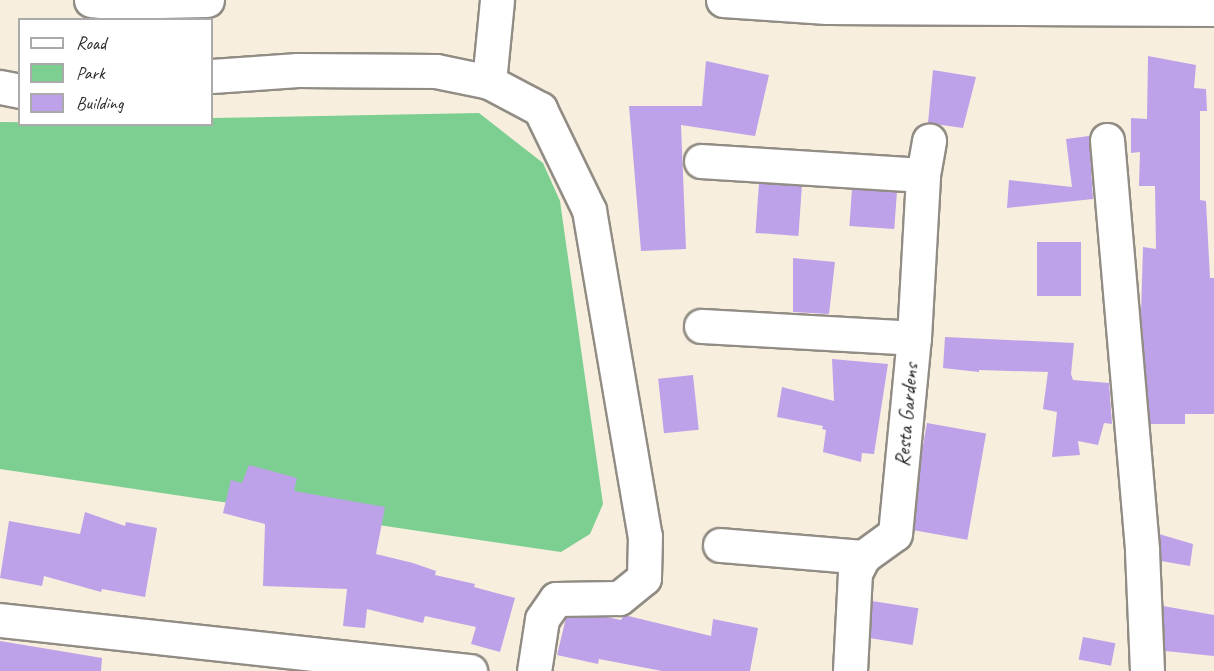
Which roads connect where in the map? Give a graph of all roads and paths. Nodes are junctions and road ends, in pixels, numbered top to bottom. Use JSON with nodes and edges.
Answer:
{"nodes":[{"id":1,"x":91,"y":0,"type":"edge"},
{"id":2,"x":207,"y":0,"type":"edge"},
{"id":3,"x":497,"y":0,"type":"edge"},
{"id":4,"x":723,"y":0,"type":"edge"},
{"id":5,"x":828,"y":3,"type":"edge"},
{"id":6,"x":1009,"y":4,"type":"edge"},
{"id":7,"x":1135,"y":4,"type":"edge"},
{"id":8,"x":1214,"y":9,"type":"edge"},
{"id":9,"x":213,"y":76,"type":"edge"},
{"id":10,"x":489,"y":82,"type":"junction"},
{"id":11,"x":0,"y":87,"type":"edge"},
{"id":12,"x":18,"y":91,"type":"edge"},
{"id":13,"x":1107,"y":140,"type":"dead end"},
{"id":14,"x":929,"y":141,"type":"dead end"},
{"id":15,"x":701,"y":161,"type":"dead end"},
{"id":16,"x":924,"y":176,"type":"junction"},
{"id":17,"x":701,"y":326,"type":"dead end"},
{"id":18,"x":914,"y":338,"type":"junction"},
{"id":19,"x":720,"y":545,"type":"dead end"},
{"id":20,"x":863,"y":557,"type":"junction"},
{"id":21,"x":0,"y":620,"type":"edge"},
{"id":22,"x":470,"y":671,"type":"edge"},
{"id":23,"x":534,"y":671,"type":"edge"},
{"id":24,"x":850,"y":671,"type":"edge"},
{"id":25,"x":1147,"y":671,"type":"edge"}],
"edges":[{"from":1,"to":2,"type":"street"},
{"from":3,"to":10,"type":"street"},
{"from":4,"to":5,"type":"street"},
{"from":5,"to":6,"type":"street"},
{"from":6,"to":7,"type":"street"},
{"from":7,"to":8,"type":"street"},
{"from":9,"to":10,"type":"street"},
{"from":10,"to":23,"type":"street"},
{"from":11,"to":12,"type":"street"},
{"from":13,"to":25,"type":"street"},
{"from":14,"to":16,"type":"street","name":"Resta Gardens"},
{"from":15,"to":16,"type":"street"},
{"from":16,"to":18,"type":"street","name":"Resta Gardens"},
{"from":17,"to":18,"type":"street"},
{"from":18,"to":20,"type":"street","name":"Resta Gardens"},
{"from":19,"to":20,"type":"street"},
{"from":20,"to":24,"type":"street"},
{"from":21,"to":22,"type":"street"}]}
